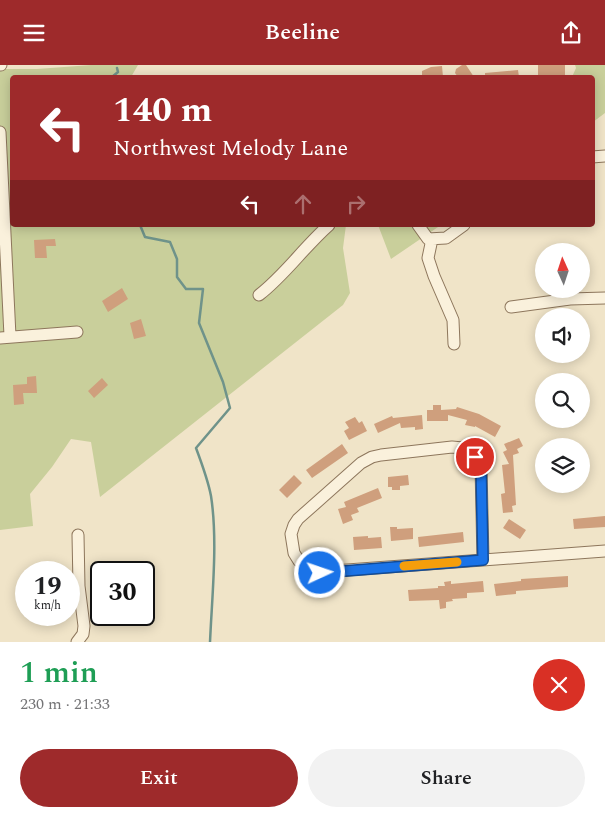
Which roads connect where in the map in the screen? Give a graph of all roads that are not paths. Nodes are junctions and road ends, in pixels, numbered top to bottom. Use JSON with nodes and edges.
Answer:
{"nodes":[{"id":1,"x":0,"y":132,"type":"edge"},
{"id":2,"x":327,"y":227,"type":"edge"},
{"id":3,"x":419,"y":227,"type":"edge"},
{"id":4,"x":461,"y":227,"type":"edge"},
{"id":5,"x":432,"y":239,"type":"junction"},
{"id":6,"x":259,"y":295,"type":"dead end"},
{"id":7,"x":605,"y":298,"type":"edge"},
{"id":8,"x":511,"y":307,"type":"dead end"},
{"id":9,"x":77,"y":332,"type":"dead end"},
{"id":10,"x":5,"y":337,"type":"edge"},
{"id":11,"x":454,"y":345,"type":"dead end"},
{"id":12,"x":78,"y":535,"type":"dead end"},
{"id":13,"x":605,"y":551,"type":"edge"},
{"id":14,"x":483,"y":560,"type":"junction"},
{"id":15,"x":77,"y":642,"type":"edge"}],
"edges":[{"from":1,"to":10,"type":"street"},
{"from":2,"to":6,"type":"street"},
{"from":3,"to":5,"type":"street"},
{"from":4,"to":5,"type":"street"},
{"from":5,"to":11,"type":"street"},
{"from":7,"to":8,"type":"street"},
{"from":9,"to":10,"type":"street"},
{"from":12,"to":15,"type":"street"},
{"from":13,"to":14,"type":"street"},
{"from":14,"to":14,"type":"street"}]}
